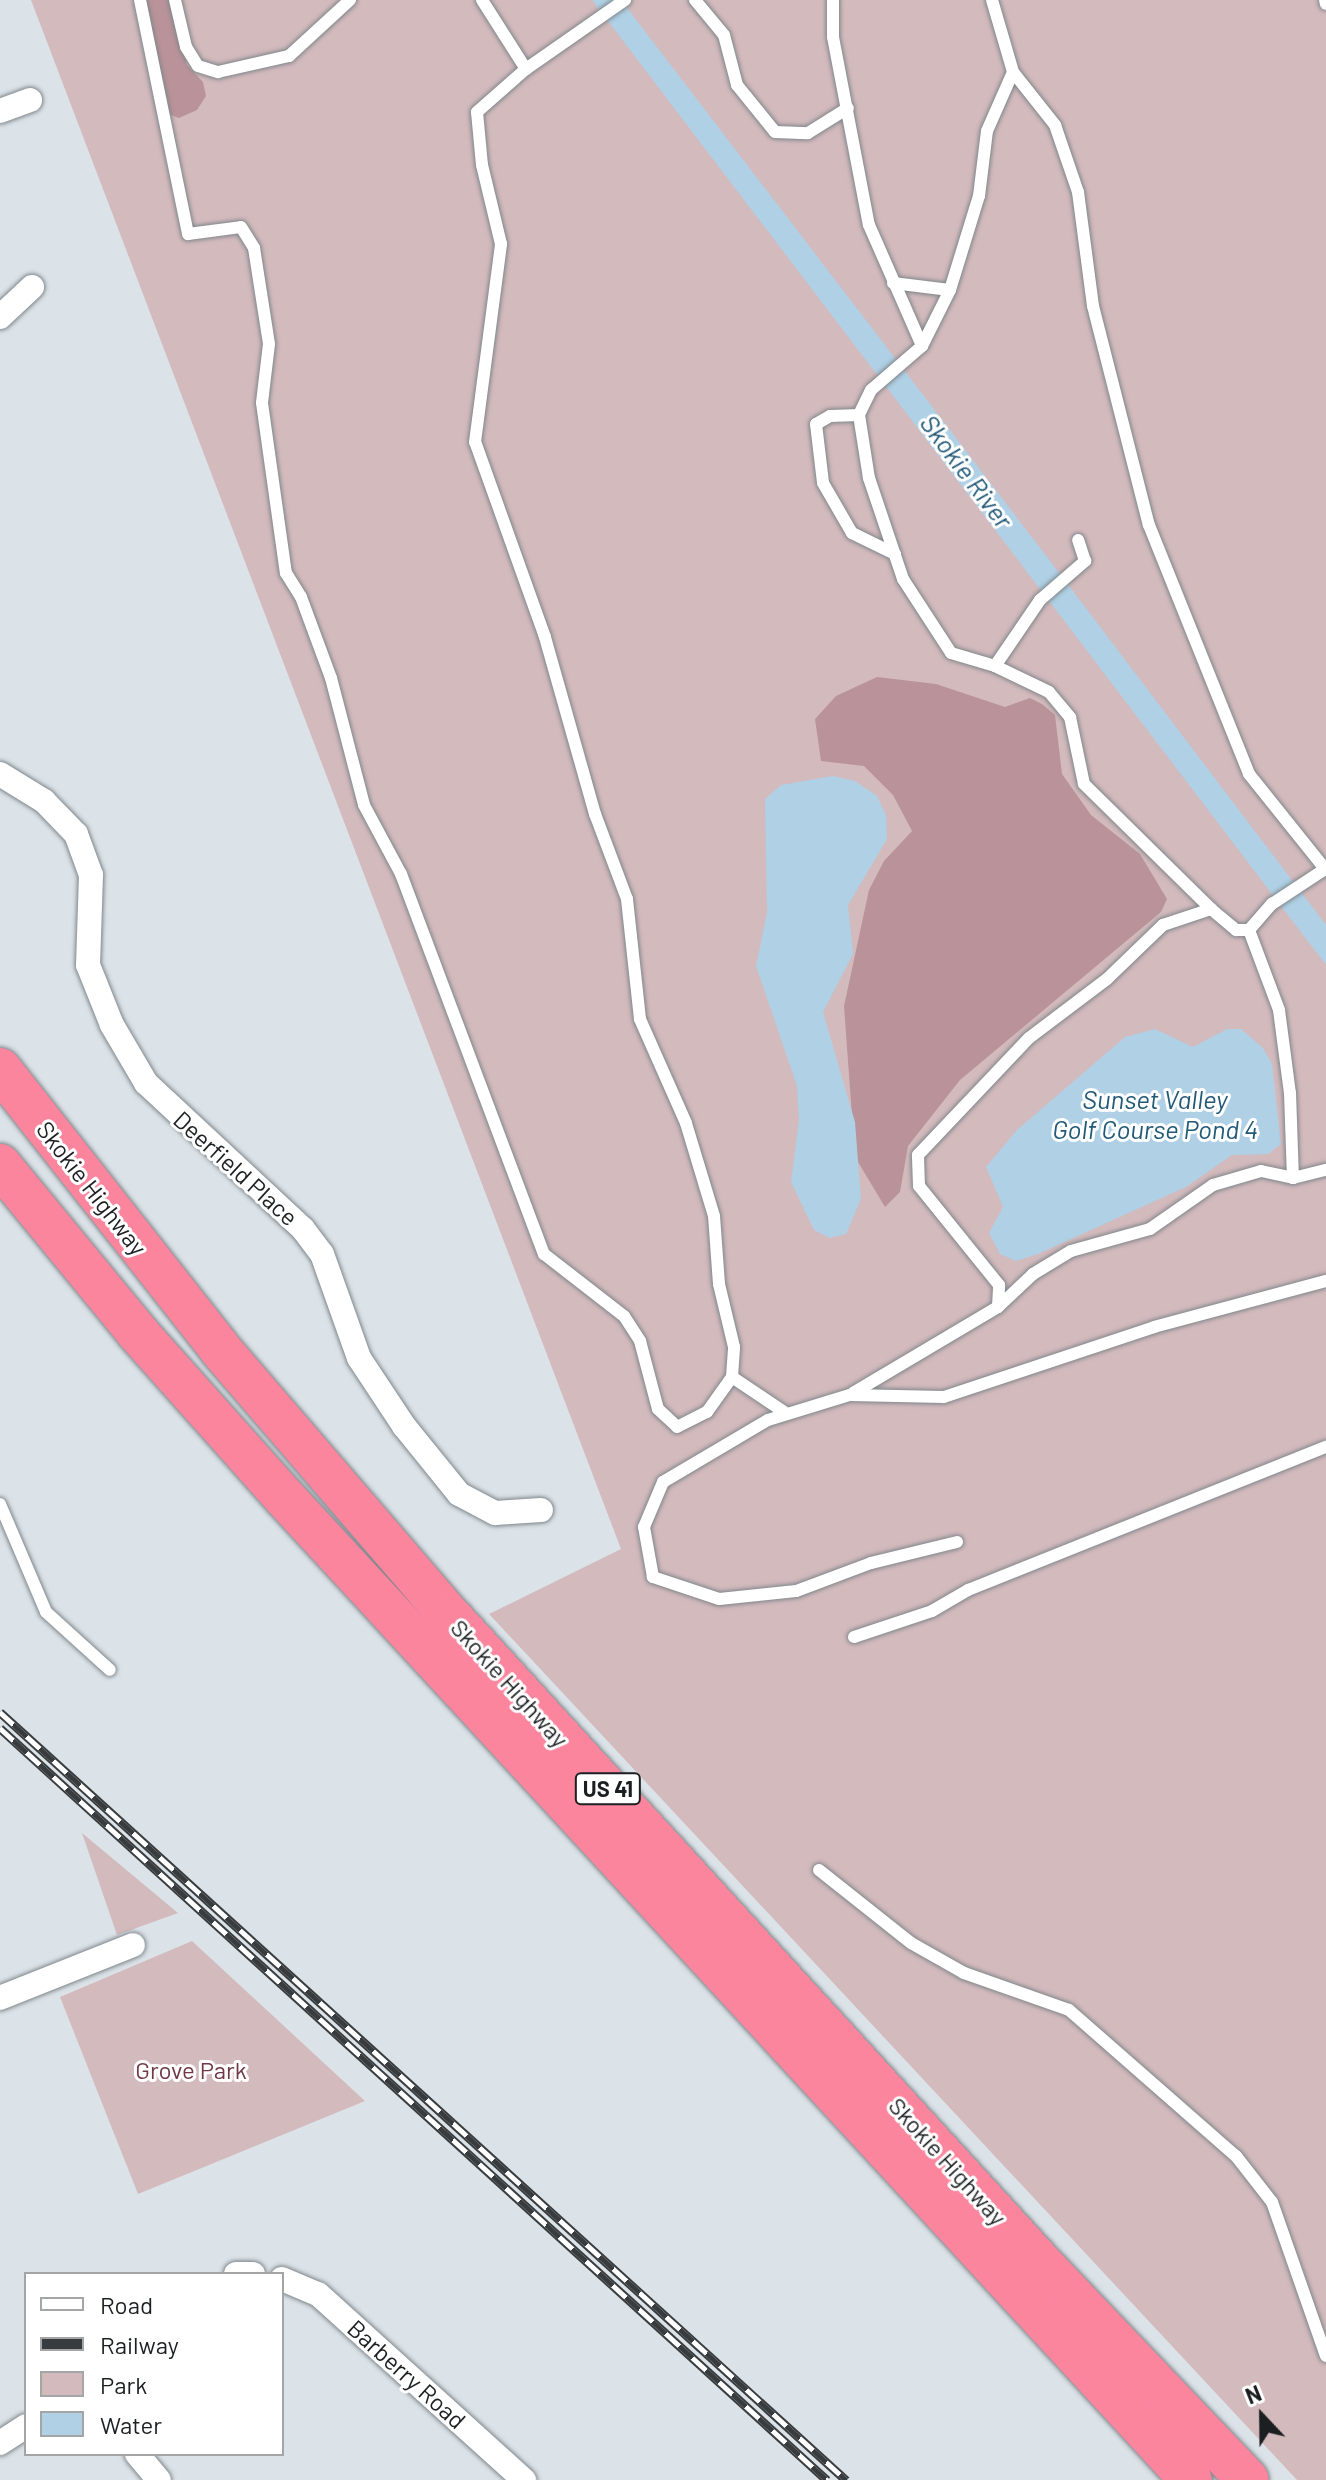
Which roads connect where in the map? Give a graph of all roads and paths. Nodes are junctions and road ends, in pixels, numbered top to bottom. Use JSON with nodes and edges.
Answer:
{"nodes":[{"id":1,"x":140,"y":0,"type":"edge"},
{"id":2,"x":175,"y":0,"type":"edge"},
{"id":3,"x":350,"y":0,"type":"edge"},
{"id":4,"x":482,"y":0,"type":"edge"},
{"id":5,"x":625,"y":0,"type":"edge"},
{"id":6,"x":695,"y":0,"type":"edge"},
{"id":7,"x":833,"y":0,"type":"edge"},
{"id":8,"x":992,"y":0,"type":"edge"},
{"id":9,"x":526,"y":69,"type":"junction"},
{"id":10,"x":1013,"y":72,"type":"junction"},
{"id":11,"x":30,"y":100,"type":"dead end"},
{"id":12,"x":848,"y":108,"type":"junction"},
{"id":13,"x":0,"y":111,"type":"edge"},
{"id":14,"x":893,"y":283,"type":"junction"},
{"id":15,"x":32,"y":287,"type":"dead end"},
{"id":16,"x":950,"y":290,"type":"junction"},
{"id":17,"x":0,"y":317,"type":"edge"},
{"id":18,"x":922,"y":346,"type":"junction"},
{"id":19,"x":859,"y":415,"type":"junction"},
{"id":20,"x":1078,"y":540,"type":"dead end"},
{"id":21,"x":895,"y":554,"type":"junction"},
{"id":22,"x":995,"y":666,"type":"junction"},
{"id":23,"x":0,"y":774,"type":"edge"},
{"id":24,"x":1326,"y":869,"type":"edge"},
{"id":25,"x":1211,"y":909,"type":"junction"},
{"id":26,"x":1249,"y":930,"type":"junction"},
{"id":27,"x":0,"y":1069,"type":"edge"},
{"id":28,"x":0,"y":1165,"type":"edge"},
{"id":29,"x":1326,"y":1170,"type":"edge"},
{"id":30,"x":1293,"y":1178,"type":"junction"},
{"id":31,"x":1326,"y":1281,"type":"edge"},
{"id":32,"x":998,"y":1307,"type":"junction"},
{"id":33,"x":732,"y":1377,"type":"junction"},
{"id":34,"x":850,"y":1395,"type":"junction"},
{"id":35,"x":787,"y":1414,"type":"junction"},
{"id":36,"x":1326,"y":1447,"type":"edge"},
{"id":37,"x":0,"y":1504,"type":"edge"},
{"id":38,"x":541,"y":1510,"type":"dead end"},
{"id":39,"x":957,"y":1542,"type":"dead end"},
{"id":40,"x":854,"y":1637,"type":"dead end"},
{"id":41,"x":110,"y":1670,"type":"dead end"},
{"id":42,"x":819,"y":1870,"type":"dead end"},
{"id":43,"x":133,"y":1945,"type":"dead end"},
{"id":44,"x":0,"y":1998,"type":"edge"},
{"id":45,"x":284,"y":2280,"type":"edge"},
{"id":46,"x":1326,"y":2356,"type":"edge"},
{"id":47,"x":24,"y":2427,"type":"edge"},
{"id":48,"x":0,"y":2443,"type":"edge"},
{"id":49,"x":139,"y":2456,"type":"edge"},
{"id":50,"x":159,"y":2480,"type":"edge"},
{"id":51,"x":524,"y":2480,"type":"edge"},
{"id":52,"x":1191,"y":2480,"type":"edge"},
{"id":53,"x":1248,"y":2480,"type":"edge"}],
"edges":[{"from":1,"to":33,"type":"lane"},
{"from":2,"to":3,"type":"lane"},
{"from":4,"to":9,"type":"lane"},
{"from":5,"to":9,"type":"lane"},
{"from":6,"to":12,"type":"lane"},
{"from":7,"to":12,"type":"lane"},
{"from":8,"to":10,"type":"lane"},
{"from":9,"to":33,"type":"lane"},
{"from":10,"to":16,"type":"lane"},
{"from":10,"to":24,"type":"lane"},
{"from":11,"to":13,"type":"street"},
{"from":12,"to":14,"type":"lane"},
{"from":14,"to":16,"type":"lane"},
{"from":14,"to":18,"type":"lane"},
{"from":15,"to":17,"type":"street"},
{"from":16,"to":18,"type":"lane"},
{"from":18,"to":19,"type":"lane"},
{"from":19,"to":21,"type":"lane"},
{"from":19,"to":21,"type":"lane"},
{"from":20,"to":22,"type":"lane"},
{"from":21,"to":22,"type":"lane"},
{"from":22,"to":25,"type":"lane"},
{"from":23,"to":38,"type":"street","name":"Deerfield Place"},
{"from":24,"to":26,"type":"lane"},
{"from":25,"to":26,"type":"lane"},
{"from":25,"to":32,"type":"lane"},
{"from":26,"to":30,"type":"lane"},
{"from":27,"to":53,"type":"highway","name":"Skokie Highway","number":"US 41"},
{"from":28,"to":52,"type":"highway","name":"Skokie Highway","number":"US 41"},
{"from":29,"to":30,"type":"lane"},
{"from":30,"to":32,"type":"lane"},
{"from":31,"to":34,"type":"lane"},
{"from":32,"to":34,"type":"lane"},
{"from":33,"to":35,"type":"lane"},
{"from":34,"to":35,"type":"lane"},
{"from":35,"to":39,"type":"lane"},
{"from":36,"to":40,"type":"lane"},
{"from":37,"to":41,"type":"lane"},
{"from":42,"to":46,"type":"lane"},
{"from":43,"to":44,"type":"street"},
{"from":45,"to":51,"type":"street","name":"Barberry Road"},
{"from":47,"to":48,"type":"street"},
{"from":49,"to":50,"type":"street"}]}
